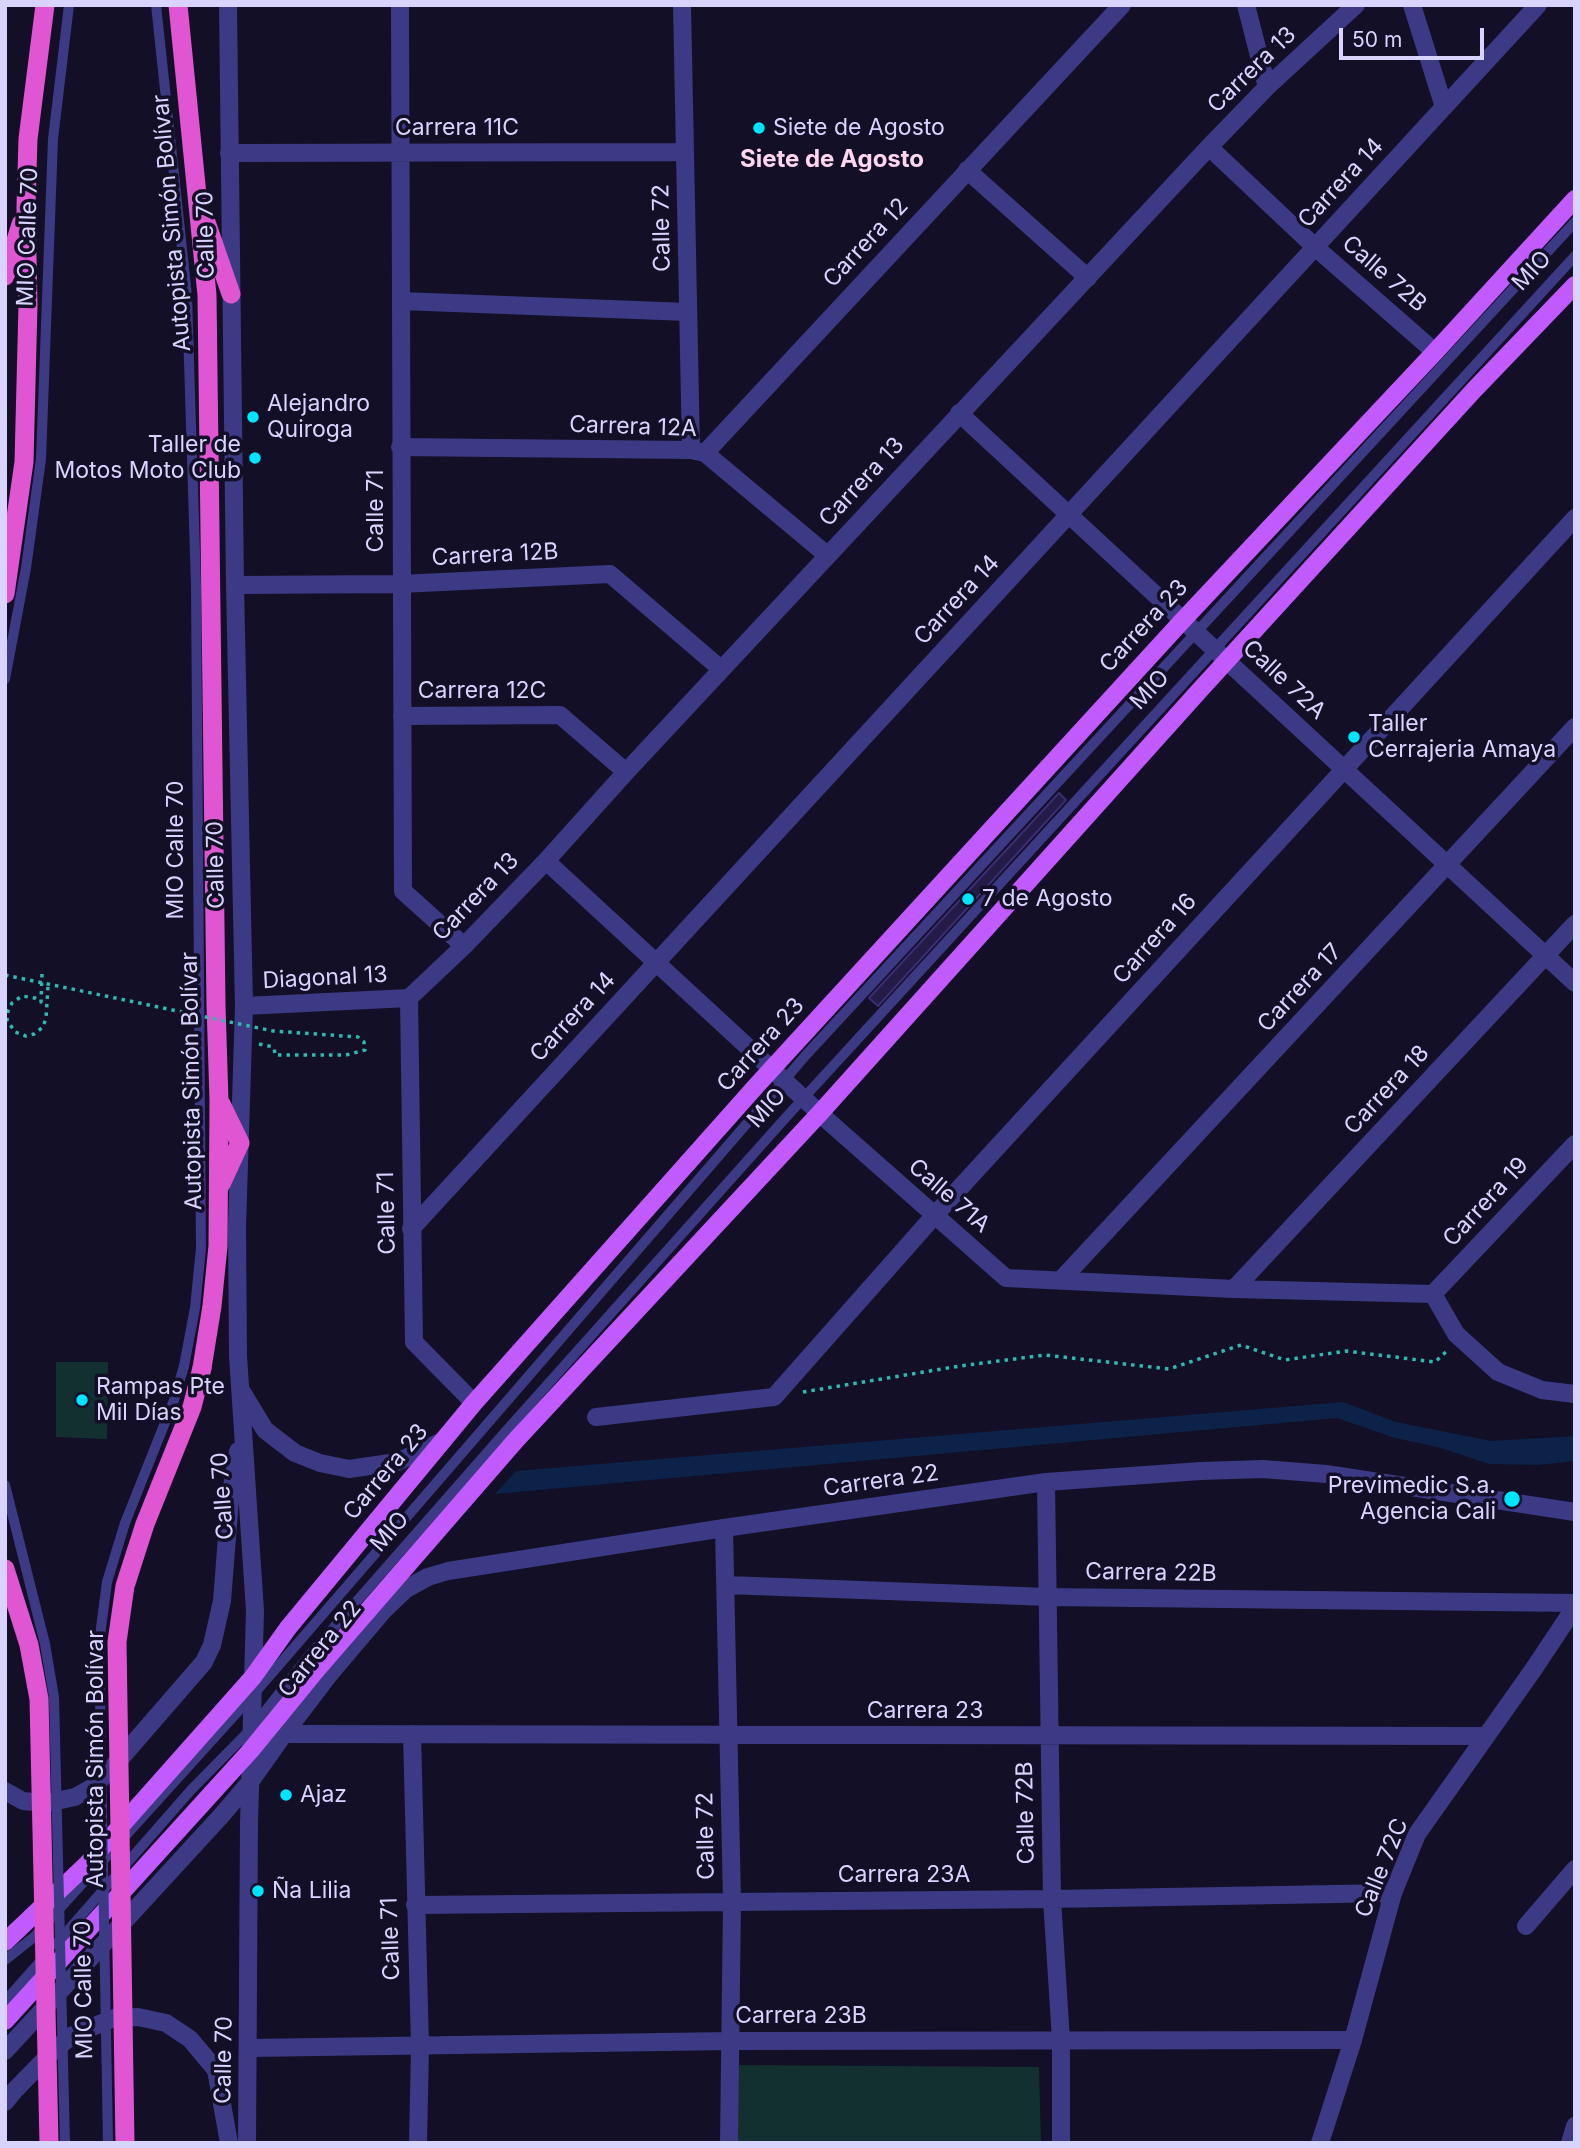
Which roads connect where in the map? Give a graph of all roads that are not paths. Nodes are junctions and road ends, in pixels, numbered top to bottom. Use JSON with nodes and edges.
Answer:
{"nodes":[{"id":1,"x":45,"y":5,"type":"edge"},
{"id":2,"x":69,"y":5,"type":"edge"},
{"id":3,"x":156,"y":5,"type":"edge"},
{"id":4,"x":178,"y":5,"type":"edge"},
{"id":5,"x":228,"y":5,"type":"edge"},
{"id":6,"x":400,"y":5,"type":"edge"},
{"id":7,"x":682,"y":5,"type":"edge"},
{"id":8,"x":1122,"y":5,"type":"edge"},
{"id":9,"x":1246,"y":5,"type":"edge"},
{"id":10,"x":1356,"y":5,"type":"edge"},
{"id":11,"x":1412,"y":5,"type":"edge"},
{"id":12,"x":1538,"y":5,"type":"edge"},
{"id":13,"x":1267,"y":88,"type":"junction"},
{"id":14,"x":1444,"y":107,"type":"junction"},
{"id":15,"x":1209,"y":147,"type":"junction"},
{"id":16,"x":402,"y":152,"type":"junction"},
{"id":17,"x":685,"y":152,"type":"junction"},
{"id":18,"x":229,"y":153,"type":"junction"},
{"id":19,"x":967,"y":170,"type":"junction"},
{"id":20,"x":195,"y":187,"type":"junction"},
{"id":21,"x":1575,"y":199,"type":"edge"},
{"id":22,"x":26,"y":206,"type":"junction"},
{"id":23,"x":1575,"y":222,"type":"edge"},
{"id":24,"x":1315,"y":247,"type":"junction"},
{"id":25,"x":1575,"y":256,"type":"edge"},
{"id":26,"x":5,"y":276,"type":"edge"},
{"id":27,"x":1088,"y":278,"type":"junction"},
{"id":28,"x":1575,"y":285,"type":"edge"},
{"id":29,"x":231,"y":294,"type":"junction"},
{"id":30,"x":401,"y":301,"type":"junction"},
{"id":31,"x":688,"y":312,"type":"junction"},
{"id":32,"x":1435,"y":352,"type":"junction"},
{"id":33,"x":960,"y":413,"type":"junction"},
{"id":34,"x":400,"y":447,"type":"junction"},
{"id":35,"x":698,"y":451,"type":"junction"},
{"id":36,"x":1069,"y":515,"type":"junction"},
{"id":37,"x":1575,"y":518,"type":"edge"},
{"id":38,"x":827,"y":555,"type":"junction"},
{"id":39,"x":400,"y":584,"type":"junction"},
{"id":40,"x":235,"y":585,"type":"junction"},
{"id":41,"x":5,"y":594,"type":"edge"},
{"id":42,"x":1183,"y":620,"type":"junction"},
{"id":43,"x":1197,"y":633,"type":"junction"},
{"id":44,"x":1221,"y":656,"type":"junction"},
{"id":45,"x":721,"y":669,"type":"junction"},
{"id":46,"x":5,"y":679,"type":"edge"},
{"id":47,"x":402,"y":716,"type":"junction"},
{"id":48,"x":1575,"y":727,"type":"edge"},
{"id":49,"x":1344,"y":769,"type":"junction"},
{"id":50,"x":626,"y":772,"type":"junction"},
{"id":51,"x":546,"y":861,"type":"junction"},
{"id":52,"x":1447,"y":866,"type":"junction"},
{"id":53,"x":1575,"y":924,"type":"edge"},
{"id":54,"x":464,"y":946,"type":"junction"},
{"id":55,"x":1545,"y":956,"type":"junction"},
{"id":56,"x":656,"y":963,"type":"junction"},
{"id":57,"x":1575,"y":983,"type":"edge"},
{"id":58,"x":409,"y":998,"type":"junction"},
{"id":59,"x":244,"y":1006,"type":"junction"},
{"id":60,"x":778,"y":1074,"type":"junction"},
{"id":61,"x":803,"y":1098,"type":"junction"},
{"id":62,"x":219,"y":1100,"type":"junction"},
{"id":63,"x":820,"y":1114,"type":"junction"},
{"id":64,"x":240,"y":1143,"type":"junction"},
{"id":65,"x":1575,"y":1144,"type":"edge"},
{"id":66,"x":218,"y":1191,"type":"junction"},
{"id":67,"x":934,"y":1216,"type":"junction"},
{"id":68,"x":411,"y":1228,"type":"junction"},
{"id":69,"x":1060,"y":1281,"type":"junction"},
{"id":70,"x":1234,"y":1289,"type":"junction"},
{"id":71,"x":1433,"y":1294,"type":"junction"},
{"id":72,"x":193,"y":1367,"type":"junction"},
{"id":73,"x":239,"y":1387,"type":"junction"},
{"id":74,"x":1575,"y":1394,"type":"edge"},
{"id":75,"x":474,"y":1403,"type":"junction"},
{"id":76,"x":596,"y":1418,"type":"dead end"},
{"id":77,"x":242,"y":1424,"type":"junction"},
{"id":78,"x":443,"y":1441,"type":"junction"},
{"id":79,"x":1046,"y":1482,"type":"junction"},
{"id":80,"x":5,"y":1485,"type":"edge"},
{"id":81,"x":1575,"y":1513,"type":"edge"},
{"id":82,"x":724,"y":1528,"type":"junction"},
{"id":83,"x":5,"y":1569,"type":"edge"},
{"id":84,"x":727,"y":1585,"type":"junction"},
{"id":85,"x":1048,"y":1597,"type":"junction"},
{"id":86,"x":1575,"y":1605,"type":"edge"},
{"id":87,"x":253,"y":1677,"type":"junction"},
{"id":88,"x":253,"y":1695,"type":"junction"},
{"id":89,"x":258,"y":1731,"type":"junction"},
{"id":90,"x":284,"y":1734,"type":"junction"},
{"id":91,"x":412,"y":1734,"type":"junction"},
{"id":92,"x":730,"y":1735,"type":"junction"},
{"id":93,"x":1050,"y":1736,"type":"junction"},
{"id":94,"x":1485,"y":1736,"type":"junction"},
{"id":95,"x":251,"y":1750,"type":"junction"},
{"id":96,"x":250,"y":1782,"type":"junction"},
{"id":97,"x":5,"y":1791,"type":"edge"},
{"id":98,"x":1575,"y":1869,"type":"edge"},
{"id":99,"x":1393,"y":1894,"type":"junction"},
{"id":100,"x":1052,"y":1899,"type":"junction"},
{"id":101,"x":732,"y":1901,"type":"junction"},
{"id":102,"x":415,"y":1905,"type":"junction"},
{"id":103,"x":1526,"y":1926,"type":"dead end"},
{"id":104,"x":5,"y":1941,"type":"edge"},
{"id":105,"x":5,"y":1959,"type":"edge"},
{"id":106,"x":5,"y":2001,"type":"edge"},
{"id":107,"x":5,"y":2021,"type":"edge"},
{"id":108,"x":1061,"y":2040,"type":"junction"},
{"id":109,"x":1353,"y":2040,"type":"junction"},
{"id":110,"x":731,"y":2041,"type":"junction"},
{"id":111,"x":419,"y":2047,"type":"junction"},
{"id":112,"x":249,"y":2048,"type":"junction"},
{"id":113,"x":5,"y":2051,"type":"edge"},
{"id":114,"x":5,"y":2102,"type":"edge"},
{"id":115,"x":1575,"y":2126,"type":"edge"},
{"id":116,"x":49,"y":2143,"type":"edge"},
{"id":117,"x":65,"y":2143,"type":"edge"},
{"id":118,"x":108,"y":2143,"type":"edge"},
{"id":119,"x":125,"y":2143,"type":"edge"},
{"id":120,"x":229,"y":2143,"type":"edge"},
{"id":121,"x":247,"y":2143,"type":"edge"},
{"id":122,"x":418,"y":2143,"type":"edge"},
{"id":123,"x":729,"y":2143,"type":"edge"},
{"id":124,"x":1060,"y":2143,"type":"edge"},
{"id":125,"x":1320,"y":2143,"type":"edge"},
{"id":126,"x":1570,"y":2143,"type":"edge"}],
"edges":[{"from":1,"to":22,"type":"highway"},
{"from":2,"to":46,"type":"lane","name":"MIO Calle 70"},
{"from":3,"to":72,"type":"lane","name":"MIO Calle 70"},
{"from":4,"to":20,"type":"highway","name":"Autopista Simón Bolívar"},
{"from":5,"to":18,"type":"street","name":"Calle 70"},
{"from":6,"to":16,"type":"street","name":"Calle 71"},
{"from":7,"to":17,"type":"street","name":"Calle 72"},
{"from":8,"to":19,"type":"street","name":"Carrera 12"},
{"from":9,"to":13,"type":"street"},
{"from":10,"to":13,"type":"street","name":"Carrera 13"},
{"from":11,"to":14,"type":"street"},
{"from":12,"to":14,"type":"street","name":"Carrera 14"},
{"from":13,"to":15,"type":"street","name":"Carrera 13"},
{"from":14,"to":24,"type":"street","name":"Carrera 14"},
{"from":15,"to":24,"type":"street","name":"Calle 72B"},
{"from":15,"to":27,"type":"street","name":"Carrera 13"},
{"from":16,"to":17,"type":"street","name":"Carrera 11C"},
{"from":16,"to":18,"type":"street","name":"Carrera 11C"},
{"from":16,"to":30,"type":"street","name":"Calle 71"},
{"from":17,"to":31,"type":"street","name":"Calle 72"},
{"from":18,"to":29,"type":"street","name":"Calle 70"},
{"from":19,"to":27,"type":"street"},
{"from":19,"to":35,"type":"street","name":"Carrera 12"},
{"from":20,"to":29,"type":"highway"},
{"from":20,"to":62,"type":"highway","name":"Autopista Simón Bolívar"},
{"from":21,"to":32,"type":"main road","name":"Carrera 23"},
{"from":22,"to":26,"type":"highway"},
{"from":22,"to":41,"type":"highway"},
{"from":23,"to":43,"type":"lane","name":"MIO"},
{"from":24,"to":32,"type":"street","name":"Calle 72B"},
{"from":24,"to":36,"type":"street","name":"Carrera 14"},
{"from":25,"to":44,"type":"lane","name":"MIO"},
{"from":27,"to":33,"type":"street","name":"Carrera 13"},
{"from":28,"to":44,"type":"main road"},
{"from":29,"to":40,"type":"street","name":"Calle 70"},
{"from":30,"to":31,"type":"street"},
{"from":30,"to":34,"type":"street","name":"Calle 71"},
{"from":31,"to":35,"type":"street","name":"Calle 72"},
{"from":32,"to":42,"type":"main road","name":"Carrera 23"},
{"from":33,"to":36,"type":"street","name":"Calle 72A"},
{"from":33,"to":38,"type":"street","name":"Carrera 13"},
{"from":34,"to":35,"type":"street","name":"Carrera 12A"},
{"from":34,"to":39,"type":"street","name":"Calle 71"},
{"from":35,"to":38,"type":"street","name":"Carrera 12A"},
{"from":36,"to":42,"type":"street","name":"Calle 72A"},
{"from":36,"to":56,"type":"street","name":"Carrera 14"},
{"from":37,"to":49,"type":"street","name":"Carrera 16"},
{"from":38,"to":45,"type":"street","name":"Carrera 13"},
{"from":39,"to":40,"type":"street","name":"Carrera 12B"},
{"from":39,"to":45,"type":"street","name":"Carrera 12B"},
{"from":39,"to":47,"type":"street","name":"Calle 71"},
{"from":40,"to":59,"type":"street","name":"Calle 70"},
{"from":42,"to":43,"type":"street","name":"Calle 72A"},
{"from":42,"to":60,"type":"main road","name":"Carrera 23"},
{"from":43,"to":44,"type":"street","name":"Calle 72A"},
{"from":43,"to":60,"type":"lane","name":"MIO"},
{"from":44,"to":49,"type":"street","name":"Calle 72A"},
{"from":44,"to":61,"type":"lane","name":"MIO"},
{"from":44,"to":63,"type":"main road"},
{"from":45,"to":50,"type":"street","name":"Carrera 13"},
{"from":47,"to":50,"type":"street","name":"Carrera 12C"},
{"from":47,"to":54,"type":"street","name":"Calle 71"},
{"from":48,"to":52,"type":"street","name":"Carrera 17"},
{"from":49,"to":52,"type":"street","name":"Calle 72A"},
{"from":49,"to":67,"type":"street","name":"Carrera 16"},
{"from":50,"to":51,"type":"street","name":"Carrera 13"},
{"from":51,"to":54,"type":"street","name":"Carrera 13"},
{"from":51,"to":56,"type":"street","name":"Calle 71A"},
{"from":52,"to":55,"type":"street","name":"Calle 72A"},
{"from":52,"to":69,"type":"street","name":"Carrera 17"},
{"from":53,"to":55,"type":"street","name":"Carrera 18"},
{"from":54,"to":58,"type":"street","name":"Carrera 13"},
{"from":55,"to":57,"type":"street","name":"Calle 72A"},
{"from":55,"to":70,"type":"street","name":"Carrera 18"},
{"from":56,"to":60,"type":"street","name":"Calle 71A"},
{"from":56,"to":68,"type":"street","name":"Carrera 14"},
{"from":58,"to":59,"type":"street","name":"Diagonal 13"},
{"from":58,"to":68,"type":"street","name":"Calle 71"},
{"from":59,"to":64,"type":"street","name":"Calle 70"},
{"from":60,"to":61,"type":"street","name":"Calle 71A"},
{"from":60,"to":75,"type":"main road","name":"Carrera 23"},
{"from":60,"to":88,"type":"lane","name":"MIO"},
{"from":61,"to":63,"type":"street","name":"Calle 71A"},
{"from":61,"to":89,"type":"lane","name":"MIO"},
{"from":62,"to":64,"type":"highway"},
{"from":62,"to":66,"type":"highway","name":"Autopista Simón Bolívar"},
{"from":63,"to":67,"type":"street","name":"Calle 71A"},
{"from":63,"to":89,"type":"main road"},
{"from":64,"to":66,"type":"highway"},
{"from":64,"to":73,"type":"street","name":"Calle 70"},
{"from":65,"to":71,"type":"street","name":"Carrera 19"},
{"from":66,"to":72,"type":"highway","name":"Autopista Simón Bolívar"},
{"from":67,"to":69,"type":"street","name":"Calle 71A"},
{"from":67,"to":76,"type":"street","name":"Carrera 16"},
{"from":68,"to":75,"type":"street","name":"Calle 71"},
{"from":69,"to":70,"type":"street","name":"Calle 71A"},
{"from":70,"to":71,"type":"street","name":"Calle 71A"},
{"from":71,"to":74,"type":"street"},
{"from":72,"to":118,"type":"lane","name":"MIO Calle 70","bridge":true},
{"from":72,"to":119,"type":"highway","name":"Autopista Simón Bolívar","bridge":true},
{"from":73,"to":77,"type":"street","name":"Calle 70"},
{"from":73,"to":78,"type":"street"},
{"from":75,"to":78,"type":"main road","name":"Carrera 23"},
{"from":77,"to":87,"type":"street","name":"Calle 70"},
{"from":77,"to":97,"type":"street"},
{"from":78,"to":87,"type":"main road","name":"Carrera 23"},
{"from":79,"to":81,"type":"street","name":"Carrera 22"},
{"from":79,"to":82,"type":"street","name":"Carrera 22"},
{"from":79,"to":85,"type":"street","name":"Calle 72B"},
{"from":80,"to":117,"type":"lane","name":"MIO Calle 70","bridge":true},
{"from":82,"to":84,"type":"street","name":"Calle 72"},
{"from":82,"to":90,"type":"street","name":"Carrera 22"},
{"from":83,"to":116,"type":"highway","bridge":true},
{"from":84,"to":85,"type":"street","name":"Carrera 22B"},
{"from":84,"to":92,"type":"street","name":"Calle 72"},
{"from":85,"to":86,"type":"street","name":"Carrera 22B"},
{"from":85,"to":93,"type":"street","name":"Calle 72B"},
{"from":86,"to":94,"type":"street","name":"Calle 72C"},
{"from":87,"to":88,"type":"street","name":"Calle 70"},
{"from":87,"to":104,"type":"main road","name":"Carrera 23"},
{"from":88,"to":89,"type":"street","name":"Calle 70"},
{"from":88,"to":105,"type":"lane","name":"MIO"},
{"from":89,"to":90,"type":"street","name":"Carrera 22"},
{"from":89,"to":95,"type":"main road"},
{"from":89,"to":106,"type":"lane","name":"MIO"},
{"from":90,"to":91,"type":"street","name":"Carrera 23"},
{"from":90,"to":96,"type":"street"},
{"from":91,"to":92,"type":"street","name":"Carrera 23"},
{"from":91,"to":102,"type":"street","name":"Calle 71"},
{"from":92,"to":93,"type":"street","name":"Carrera 23"},
{"from":92,"to":101,"type":"street","name":"Calle 72"},
{"from":93,"to":94,"type":"street","name":"Carrera 23"},
{"from":93,"to":100,"type":"street","name":"Calle 72B"},
{"from":94,"to":99,"type":"street","name":"Calle 72C"},
{"from":95,"to":96,"type":"street","name":"Calle 70"},
{"from":95,"to":107,"type":"main road"},
{"from":96,"to":112,"type":"street","name":"Calle 70"},
{"from":96,"to":113,"type":"street"},
{"from":98,"to":103,"type":"street"},
{"from":99,"to":100,"type":"street","name":"Carrera 23A"},
{"from":99,"to":109,"type":"street","name":"Calle 72C"},
{"from":100,"to":101,"type":"street","name":"Carrera 23A"},
{"from":100,"to":108,"type":"street","name":"Calle 72B"},
{"from":101,"to":102,"type":"street","name":"Carrera 23A"},
{"from":101,"to":110,"type":"street","name":"Calle 72"},
{"from":102,"to":111,"type":"street","name":"Calle 71"},
{"from":108,"to":109,"type":"street","name":"Carrera 23B"},
{"from":108,"to":110,"type":"street","name":"Carrera 23B"},
{"from":108,"to":124,"type":"street","name":"Calle 72B"},
{"from":109,"to":125,"type":"street","name":"Calle 72C"},
{"from":110,"to":111,"type":"street","name":"Carrera 23B"},
{"from":110,"to":123,"type":"street","name":"Calle 72"},
{"from":111,"to":112,"type":"street","name":"Carrera 23B"},
{"from":111,"to":122,"type":"street","name":"Calle 71"},
{"from":112,"to":121,"type":"street","name":"Calle 70"},
{"from":114,"to":120,"type":"street"},
{"from":115,"to":126,"type":"street"}]}
